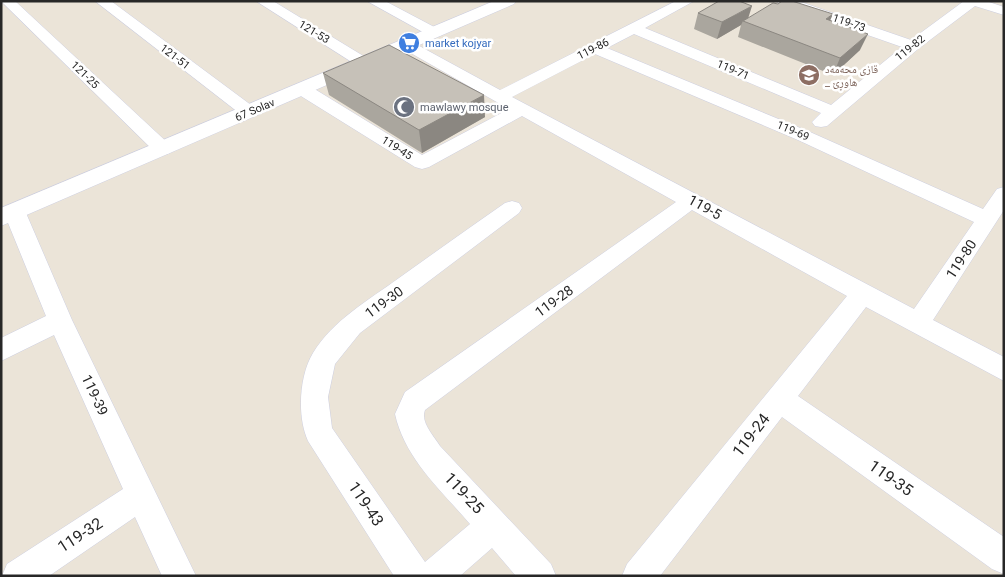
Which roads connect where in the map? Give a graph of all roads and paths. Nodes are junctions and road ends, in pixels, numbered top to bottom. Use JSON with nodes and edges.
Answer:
{"nodes":[{"id":1,"x":29,"y":1,"type":"edge"},
{"id":2,"x":102,"y":1,"type":"edge"},
{"id":3,"x":263,"y":1,"type":"edge"},
{"id":4,"x":374,"y":1,"type":"edge"},
{"id":5,"x":508,"y":1,"type":"edge"},
{"id":6,"x":687,"y":1,"type":"edge"},
{"id":7,"x":784,"y":1,"type":"edge"},
{"id":8,"x":971,"y":1,"type":"edge"},
{"id":9,"x":7,"y":5,"type":"edge"},
{"id":10,"x":1004,"y":11,"type":"edge"},
{"id":11,"x":633,"y":28,"type":"junction"},
{"id":12,"x":435,"y":33,"type":"junction"},
{"id":13,"x":407,"y":45,"type":"junction"},
{"id":14,"x":913,"y":46,"type":"junction"},
{"id":15,"x":596,"y":49,"type":"junction"},
{"id":16,"x":364,"y":63,"type":"junction"},
{"id":17,"x":302,"y":89,"type":"junction"},
{"id":18,"x":499,"y":97,"type":"junction"},
{"id":19,"x":521,"y":110,"type":"junction"},
{"id":20,"x":249,"y":112,"type":"junction"},
{"id":21,"x":833,"y":112,"type":"junction"},
{"id":22,"x":804,"y":136,"type":"junction"},
{"id":23,"x":163,"y":149,"type":"junction"},
{"id":24,"x":1004,"y":194,"type":"edge"},
{"id":25,"x":692,"y":200,"type":"junction"},
{"id":26,"x":512,"y":208,"type":"dead end"},
{"id":27,"x":8,"y":216,"type":"edge"},
{"id":28,"x":987,"y":219,"type":"junction"},
{"id":29,"x":863,"y":293,"type":"junction"},
{"id":30,"x":60,"y":320,"type":"junction"},
{"id":31,"x":918,"y":324,"type":"junction"},
{"id":32,"x":1,"y":350,"type":"edge"},
{"id":33,"x":1004,"y":370,"type":"edge"},
{"id":34,"x":779,"y":400,"type":"junction"},
{"id":35,"x":415,"y":401,"type":"joint"},
{"id":36,"x":318,"y":432,"type":"joint"},
{"id":37,"x":141,"y":495,"type":"junction"},
{"id":38,"x":494,"y":525,"type":"junction"},
{"id":39,"x":1004,"y":557,"type":"edge"},
{"id":40,"x":19,"y":576,"type":"edge"},
{"id":41,"x":179,"y":576,"type":"edge"},
{"id":42,"x":414,"y":576,"type":"edge"},
{"id":43,"x":434,"y":576,"type":"edge"},
{"id":44,"x":539,"y":576,"type":"edge"},
{"id":45,"x":639,"y":576,"type":"edge"}],
"edges":[{"from":1,"to":9,"type":"street"},
{"from":2,"to":20,"type":"street","name":"121-51"},
{"from":3,"to":16,"type":"street","name":"121-53"},
{"from":4,"to":12,"type":"street"},
{"from":5,"to":12,"type":"street","name":"67 Solav"},
{"from":6,"to":11,"type":"street","name":"119-86"},
{"from":7,"to":14,"type":"street","name":"119-73"},
{"from":8,"to":10,"type":"street"},
{"from":8,"to":14,"type":"street","name":"119-82"},
{"from":9,"to":23,"type":"street","name":"121-25"},
{"from":11,"to":15,"type":"street","name":"119-86"},
{"from":11,"to":21,"type":"street","name":"119-71"},
{"from":12,"to":13,"type":"street","name":"67 Solav"},
{"from":13,"to":16,"type":"street","name":"67 Solav"},
{"from":13,"to":18,"type":"street","name":"119-5"},
{"from":14,"to":21,"type":"street","name":"119-82"},
{"from":15,"to":18,"type":"street","name":"119-86"},
{"from":15,"to":22,"type":"street","name":"119-69"},
{"from":16,"to":17,"type":"street","name":"67 Solav"},
{"from":17,"to":19,"type":"street","name":"119-45"},
{"from":17,"to":20,"type":"street","name":"67 Solav"},
{"from":18,"to":19,"type":"street","name":"119-5"},
{"from":19,"to":25,"type":"street","name":"119-5"},
{"from":20,"to":23,"type":"street","name":"67 Solav"},
{"from":21,"to":22,"type":"street","name":"119-82"},
{"from":22,"to":28,"type":"street","name":"119-69"},
{"from":23,"to":27,"type":"street","name":"67 Solav"},
{"from":24,"to":28,"type":"street","name":"119-80"},
{"from":25,"to":29,"type":"street","name":"119-5"},
{"from":25,"to":35,"type":"street","name":"119-28"},
{"from":26,"to":36,"type":"street","name":"119-30"},
{"from":27,"to":30,"type":"street","name":"119-39"},
{"from":28,"to":31,"type":"street","name":"119-80"},
{"from":29,"to":31,"type":"street","name":"119-5"},
{"from":29,"to":34,"type":"street","name":"119-24"},
{"from":30,"to":32,"type":"street"},
{"from":30,"to":37,"type":"street","name":"119-39"},
{"from":31,"to":33,"type":"street","name":"119-5"},
{"from":34,"to":39,"type":"street","name":"119-35"},
{"from":34,"to":45,"type":"street","name":"119-24"},
{"from":35,"to":38,"type":"street","name":"119-25"},
{"from":36,"to":42,"type":"street","name":"119-43"},
{"from":37,"to":40,"type":"street","name":"119-32"},
{"from":37,"to":41,"type":"street","name":"119-39"},
{"from":38,"to":43,"type":"street"},
{"from":38,"to":44,"type":"street","name":"119-25"}]}
